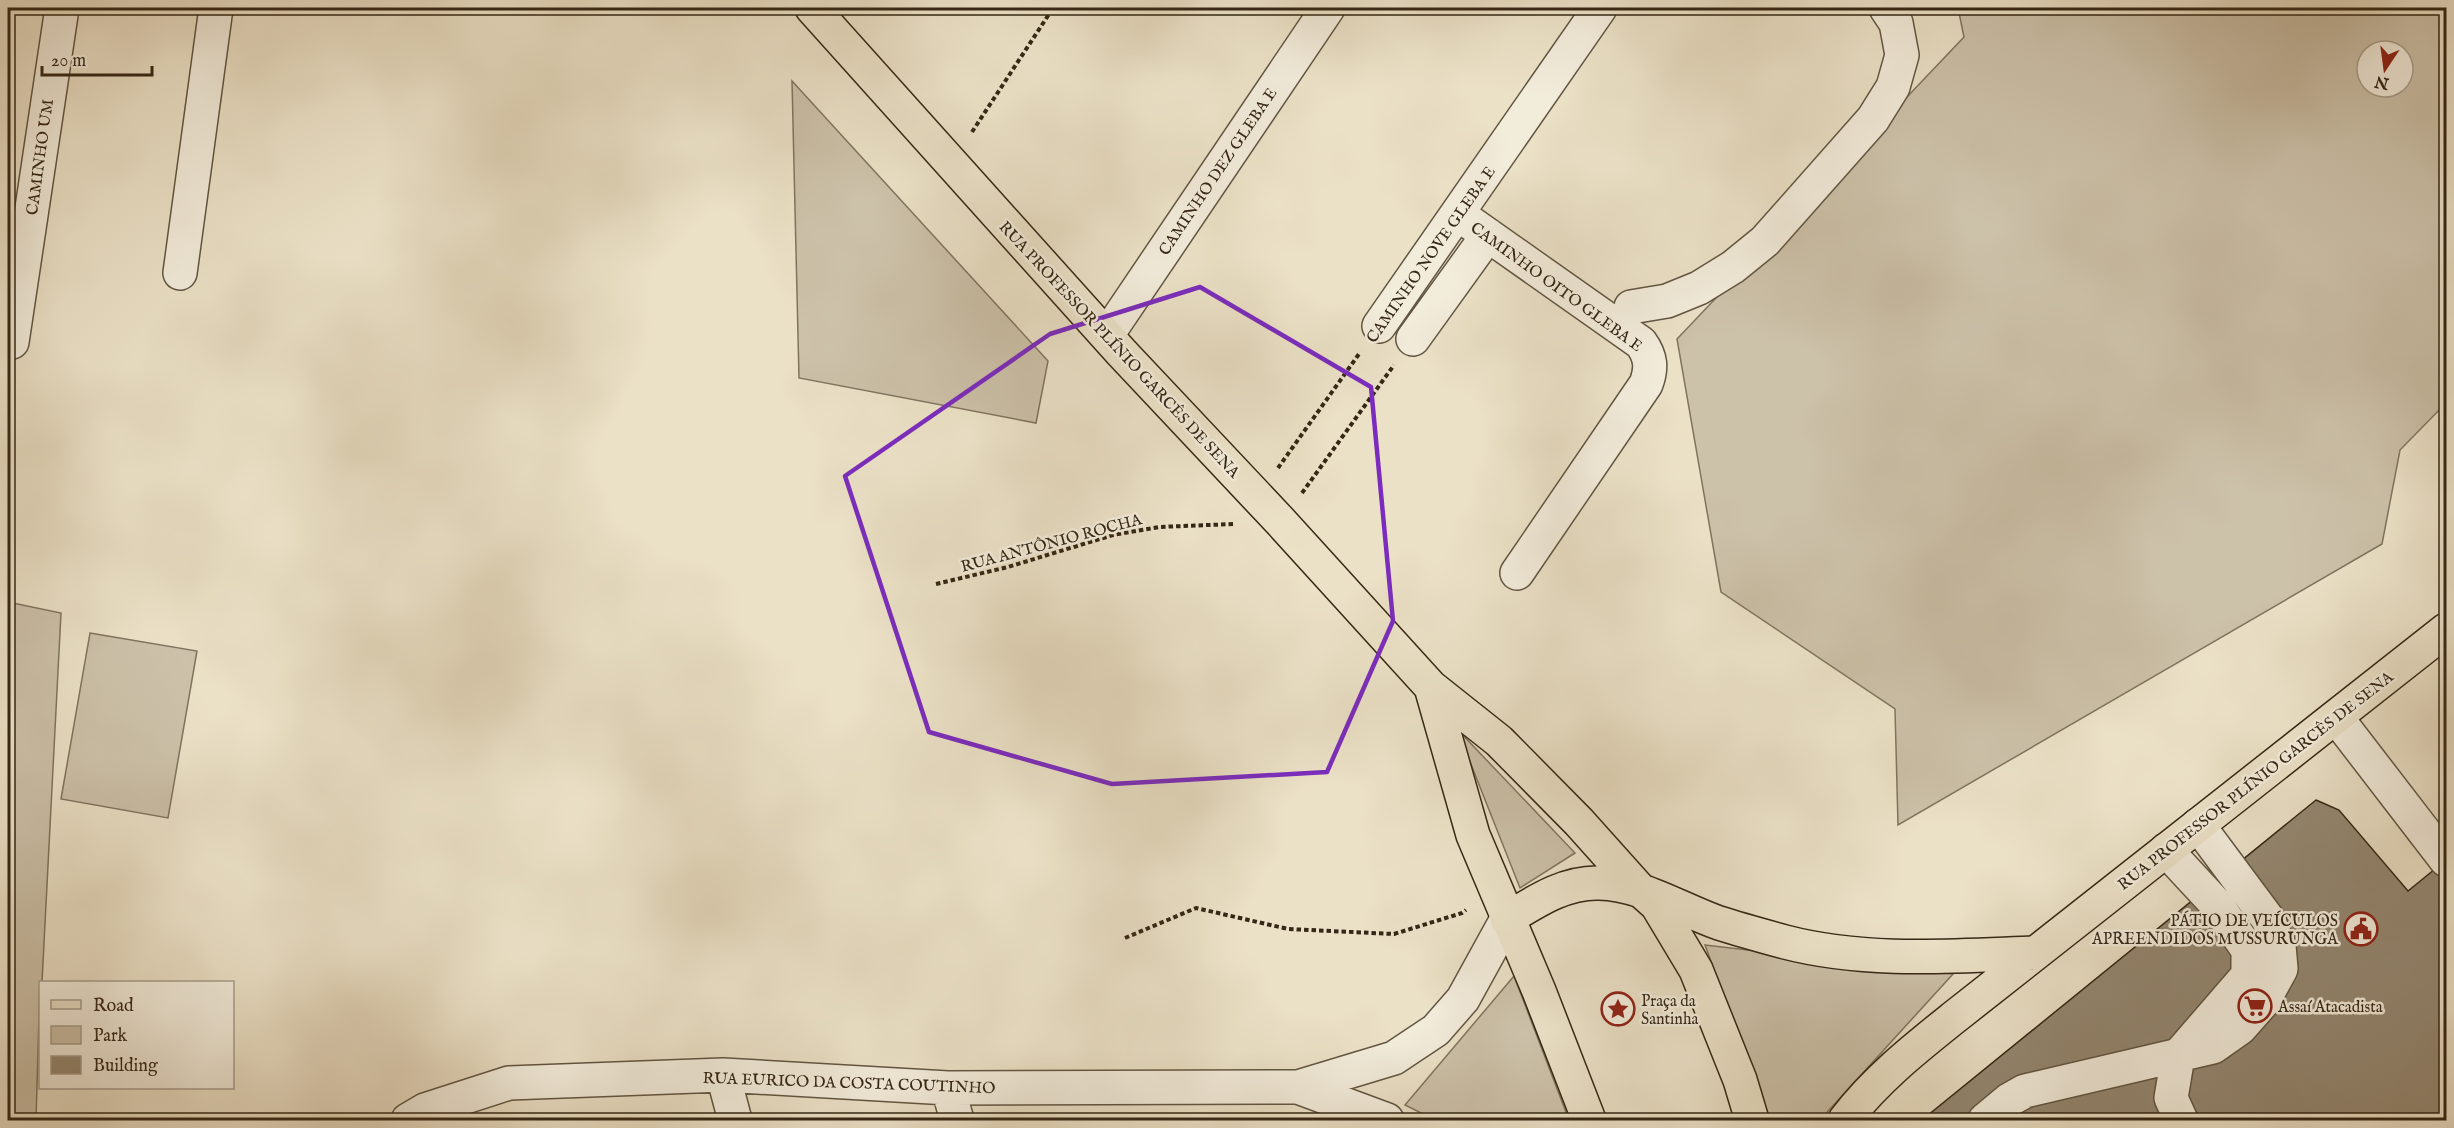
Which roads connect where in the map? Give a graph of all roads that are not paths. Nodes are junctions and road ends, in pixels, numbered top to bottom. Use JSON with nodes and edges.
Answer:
{"nodes":[{"id":1,"x":62,"y":8,"type":"edge"},
{"id":2,"x":216,"y":8,"type":"edge"},
{"id":3,"x":812,"y":8,"type":"edge"},
{"id":4,"x":1328,"y":8,"type":"edge"},
{"id":5,"x":1600,"y":8,"type":"edge"},
{"id":6,"x":1886,"y":8,"type":"edge"},
{"id":7,"x":1458,"y":214,"type":"junction"},
{"id":8,"x":1488,"y":235,"type":"junction"},
{"id":9,"x":180,"y":273,"type":"dead end"},
{"id":10,"x":1631,"y":307,"type":"dead end"},
{"id":11,"x":1379,"y":326,"type":"road end"},
{"id":12,"x":1107,"y":335,"type":"junction"},
{"id":13,"x":1413,"y":339,"type":"road end"},
{"id":14,"x":12,"y":342,"type":"dead end"},
{"id":15,"x":1517,"y":573,"type":"dead end"},
{"id":16,"x":2446,"y":630,"type":"edge"},
{"id":17,"x":1431,"y":687,"type":"junction"},
{"id":18,"x":2336,"y":717,"type":"junction"},
{"id":19,"x":2198,"y":825,"type":"junction"},
{"id":20,"x":2166,"y":850,"type":"junction"},
{"id":21,"x":2446,"y":860,"type":"edge"},
{"id":22,"x":1639,"y":889,"type":"junction"},
{"id":23,"x":1507,"y":919,"type":"junction"},
{"id":24,"x":2035,"y":953,"type":"junction"},
{"id":25,"x":2178,"y":1056,"type":"junction"},
{"id":26,"x":723,"y":1075,"type":"junction"},
{"id":27,"x":1298,"y":1087,"type":"junction"},
{"id":28,"x":948,"y":1088,"type":"junction"},
{"id":29,"x":1379,"y":1119,"type":"edge"},
{"id":30,"x":408,"y":1120,"type":"edge"},
{"id":31,"x":735,"y":1120,"type":"edge"},
{"id":32,"x":957,"y":1120,"type":"edge"},
{"id":33,"x":1589,"y":1120,"type":"edge"},
{"id":34,"x":1752,"y":1120,"type":"edge"},
{"id":35,"x":1845,"y":1120,"type":"edge"},
{"id":36,"x":1985,"y":1120,"type":"edge"},
{"id":37,"x":2181,"y":1120,"type":"edge"}],
"edges":[{"from":1,"to":14,"type":"street","name":"CAMINHO UM"},
{"from":2,"to":9,"type":"street"},
{"from":3,"to":12,"type":"main road","name":"RUA PROFESSOR PLÍNIO GARCÊS DE SENA"},
{"from":4,"to":12,"type":"street","name":"CAMINHO DEZ GLEBA E"},
{"from":5,"to":7,"type":"street","name":"CAMINHO NOVE GLEBA E"},
{"from":6,"to":10,"type":"street"},
{"from":7,"to":8,"type":"street","name":"CAMINHO OITO GLEBA E"},
{"from":7,"to":11,"type":"street","name":"CAMINHO NOVE GLEBA E"},
{"from":8,"to":13,"type":"street"},
{"from":8,"to":15,"type":"street","name":"CAMINHO OITO GLEBA E"},
{"from":12,"to":17,"type":"main road","name":"RUA PROFESSOR PLÍNIO GARCÊS DE SENA"},
{"from":16,"to":18,"type":"main road","name":"RUA PROFESSOR PLÍNIO GARCÊS DE SENA"},
{"from":17,"to":22,"type":"main road","name":"RUA PROFESSOR PLÍNIO GARCÊS DE SENA"},
{"from":17,"to":23,"type":"main road","name":"RUA PROFESSOR PLÍNIO GARCÊS DE SENA"},
{"from":18,"to":19,"type":"main road","name":"RUA PROFESSOR PLÍNIO GARCÊS DE SENA"},
{"from":18,"to":21,"type":"street"},
{"from":19,"to":20,"type":"main road","name":"RUA PROFESSOR PLÍNIO GARCÊS DE SENA"},
{"from":19,"to":25,"type":"street"},
{"from":20,"to":24,"type":"main road","name":"RUA PROFESSOR PLÍNIO GARCÊS DE SENA"},
{"from":20,"to":25,"type":"street"},
{"from":22,"to":23,"type":"main road","name":"RUA PROFESSOR PLÍNIO GARCÊS DE SENA"},
{"from":22,"to":24,"type":"main road","name":"RUA PROFESSOR PLÍNIO GARCÊS DE SENA"},
{"from":22,"to":34,"type":"main road","name":"RUA PROFESSOR PLÍNIO GARCÊS DE SENA"},
{"from":23,"to":27,"type":"street","name":"RUA EURICO DA COSTA COUTINHO"},
{"from":23,"to":33,"type":"main road","name":"RUA PROFESSOR PLÍNIO GARCÊS DE SENA"},
{"from":24,"to":35,"type":"main road","name":"RUA PROFESSOR PLÍNIO GARCÊS DE SENA"},
{"from":25,"to":36,"type":"street"},
{"from":25,"to":37,"type":"street"},
{"from":26,"to":28,"type":"street","name":"RUA EURICO DA COSTA COUTINHO"},
{"from":26,"to":30,"type":"street","name":"RUA EURICO DA COSTA COUTINHO"},
{"from":26,"to":31,"type":"street"},
{"from":27,"to":28,"type":"street","name":"RUA EURICO DA COSTA COUTINHO"},
{"from":27,"to":29,"type":"street","name":"RUA EURICO DA COSTA COUTINHO"},
{"from":28,"to":32,"type":"street"}]}
